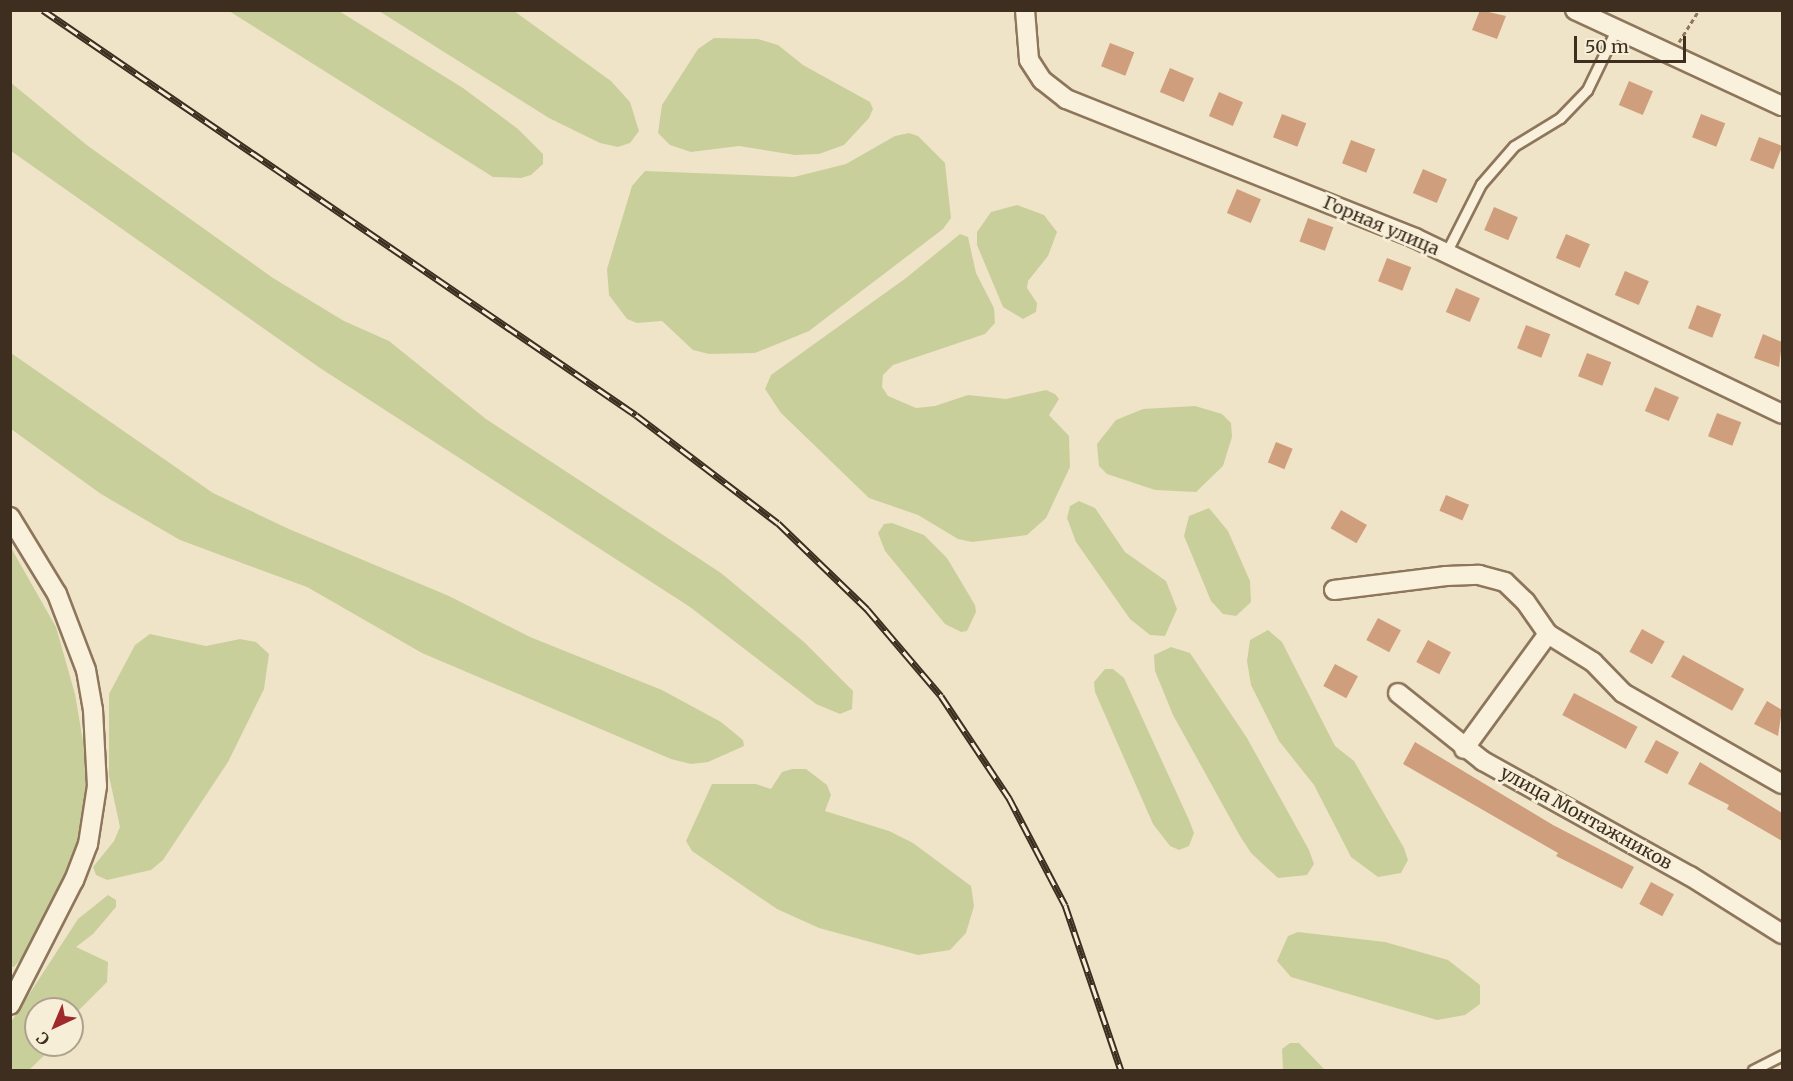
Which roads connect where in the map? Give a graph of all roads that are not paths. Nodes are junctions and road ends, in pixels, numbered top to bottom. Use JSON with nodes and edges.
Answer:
{"nodes":[{"id":1,"x":1026,"y":10,"type":"edge"},
{"id":2,"x":1575,"y":10,"type":"edge"},
{"id":3,"x":1617,"y":28,"type":"junction"},
{"id":4,"x":1782,"y":106,"type":"edge"},
{"id":5,"x":1446,"y":254,"type":"junction"},
{"id":6,"x":1782,"y":414,"type":"edge"},
{"id":7,"x":10,"y":517,"type":"edge"},
{"id":8,"x":1334,"y":590,"type":"dead end"},
{"id":9,"x":1548,"y":634,"type":"junction"},
{"id":10,"x":1398,"y":693,"type":"dead end"},
{"id":11,"x":1464,"y":749,"type":"junction"},
{"id":12,"x":1782,"y":784,"type":"edge"},
{"id":13,"x":1782,"y":934,"type":"edge"},
{"id":14,"x":10,"y":1005,"type":"edge"},
{"id":15,"x":1782,"y":1055,"type":"edge"},
{"id":16,"x":1753,"y":1071,"type":"edge"}],
"edges":[{"from":1,"to":5,"type":"street","name":"Горная улица"},
{"from":2,"to":3,"type":"street"},
{"from":3,"to":4,"type":"street"},
{"from":3,"to":5,"type":"lane"},
{"from":5,"to":6,"type":"street","name":"Горная улица"},
{"from":7,"to":14,"type":"street"},
{"from":8,"to":9,"type":"street"},
{"from":9,"to":11,"type":"street"},
{"from":9,"to":12,"type":"street"},
{"from":10,"to":11,"type":"street","name":"улица Монтажников"},
{"from":11,"to":13,"type":"street","name":"улица Монтажников"},
{"from":15,"to":16,"type":"lane"}]}
